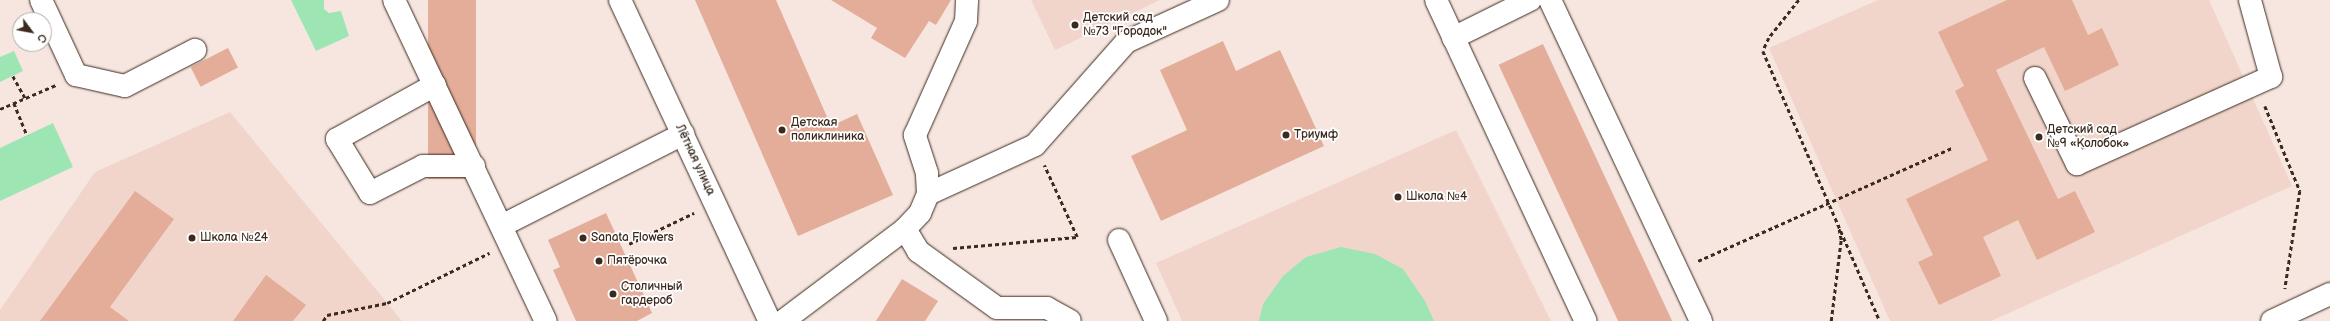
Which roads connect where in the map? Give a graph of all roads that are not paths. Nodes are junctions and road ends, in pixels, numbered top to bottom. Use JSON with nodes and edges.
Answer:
{"nodes":[{"id":1,"x":41,"y":0,"type":"edge"},
{"id":2,"x":394,"y":0,"type":"edge"},
{"id":3,"x":620,"y":0,"type":"edge"},
{"id":4,"x":967,"y":0,"type":"edge"},
{"id":5,"x":1218,"y":0,"type":"edge"},
{"id":6,"x":1436,"y":0,"type":"edge"},
{"id":7,"x":1550,"y":0,"type":"edge"},
{"id":8,"x":2250,"y":0,"type":"edge"},
{"id":9,"x":1517,"y":3,"type":"edge"},
{"id":10,"x":1453,"y":38,"type":"junction"},
{"id":11,"x":195,"y":50,"type":"dead end"},
{"id":12,"x":2035,"y":78,"type":"dead end"},
{"id":13,"x":435,"y":85,"type":"junction"},
{"id":14,"x":683,"y":134,"type":"junction"},
{"id":15,"x":474,"y":166,"type":"junction"},
{"id":16,"x":928,"y":194,"type":"junction"},
{"id":17,"x":905,"y":229,"type":"junction"},
{"id":18,"x":507,"y":234,"type":"junction"},
{"id":19,"x":1119,"y":240,"type":"dead end"},
{"id":20,"x":2330,"y":294,"type":"edge"},
{"id":21,"x":2278,"y":320,"type":"edge"},
{"id":22,"x":546,"y":321,"type":"edge"},
{"id":23,"x":770,"y":321,"type":"edge"},
{"id":24,"x":783,"y":321,"type":"edge"},
{"id":25,"x":1070,"y":321,"type":"edge"},
{"id":26,"x":1156,"y":321,"type":"edge"},
{"id":27,"x":1586,"y":321,"type":"edge"},
{"id":28,"x":1701,"y":321,"type":"edge"}],
"edges":[{"from":1,"to":11,"type":"street"},
{"from":2,"to":13,"type":"street"},
{"from":3,"to":14,"type":"street","name":"Лётная улица"},
{"from":4,"to":16,"type":"street"},
{"from":5,"to":16,"type":"street"},
{"from":6,"to":10,"type":"street"},
{"from":7,"to":28,"type":"street"},
{"from":8,"to":12,"type":"street"},
{"from":9,"to":10,"type":"street"},
{"from":10,"to":27,"type":"street"},
{"from":13,"to":15,"type":"street"},
{"from":13,"to":15,"type":"street"},
{"from":14,"to":18,"type":"street"},
{"from":14,"to":23,"type":"street","name":"Лётная улица"},
{"from":15,"to":18,"type":"street"},
{"from":16,"to":17,"type":"street"},
{"from":17,"to":24,"type":"street"},
{"from":17,"to":25,"type":"street"},
{"from":18,"to":22,"type":"street"},
{"from":19,"to":26,"type":"street"},
{"from":20,"to":21,"type":"street"}]}
